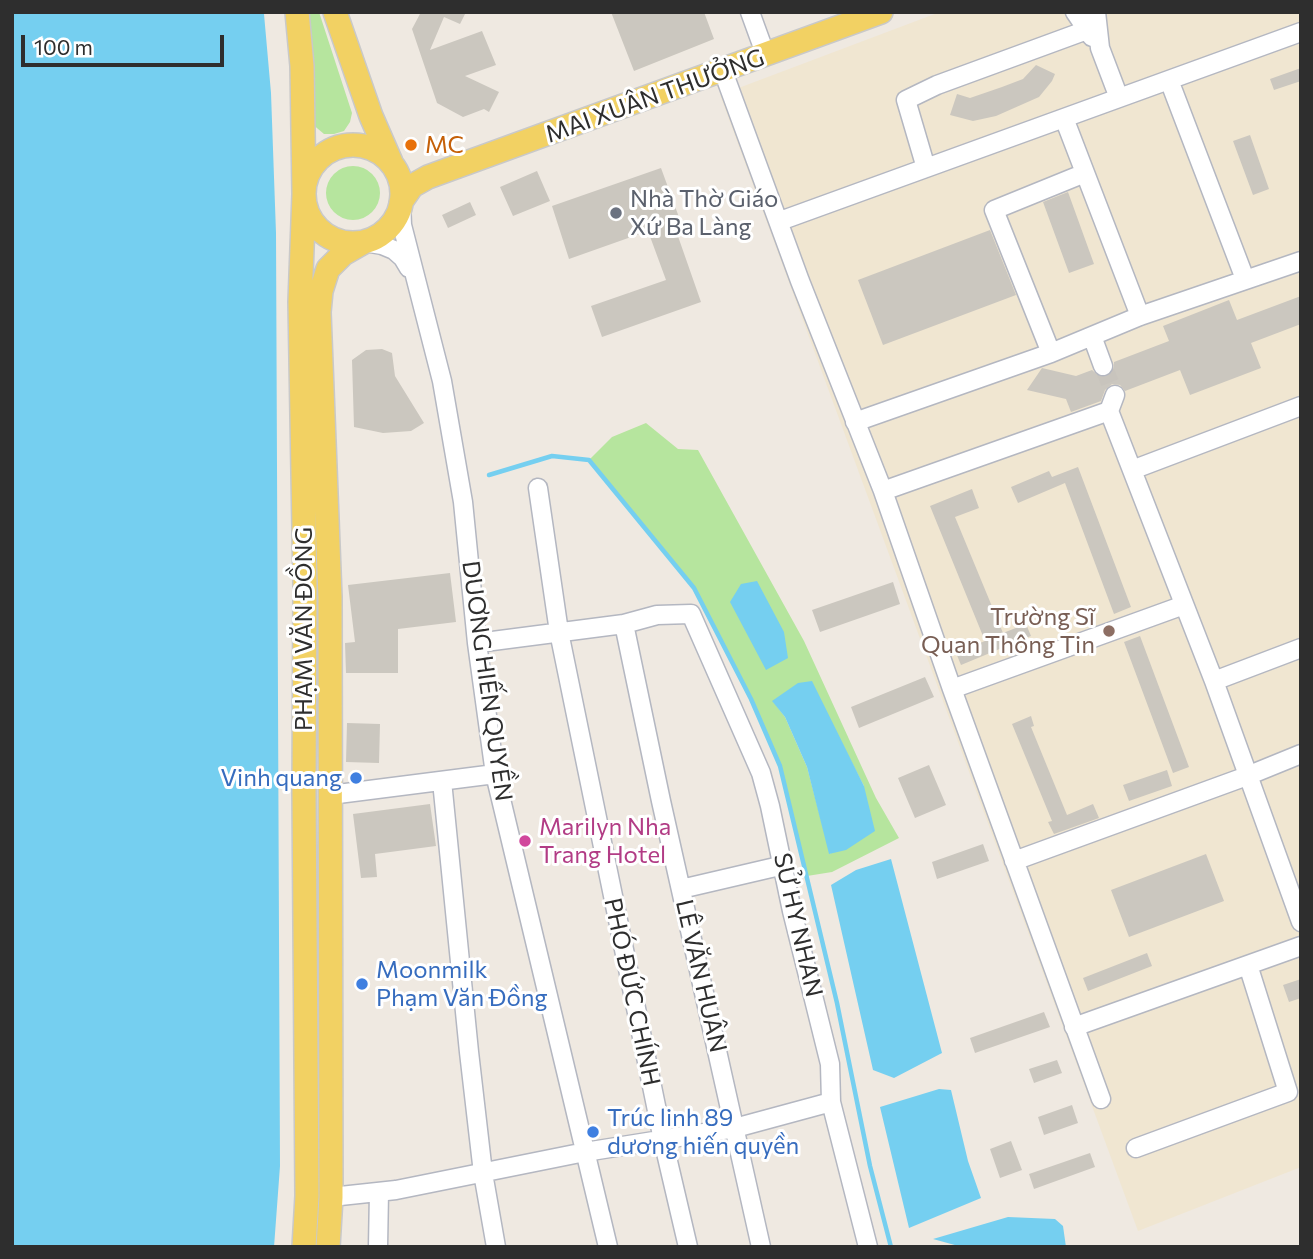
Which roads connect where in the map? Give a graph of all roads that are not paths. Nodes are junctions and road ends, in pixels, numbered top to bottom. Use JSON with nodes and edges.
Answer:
{"nodes":[{"id":1,"x":297,"y":12,"type":"edge"},
{"id":2,"x":335,"y":12,"type":"edge"},
{"id":3,"x":750,"y":12,"type":"edge"},
{"id":4,"x":881,"y":12,"type":"edge"},
{"id":5,"x":1074,"y":12,"type":"edge"},
{"id":6,"x":1096,"y":12,"type":"edge"},
{"id":7,"x":1087,"y":30,"type":"junction"},
{"id":8,"x":1301,"y":32,"type":"edge"},
{"id":9,"x":1100,"y":48,"type":"junction"},
{"id":10,"x":766,"y":56,"type":"junction"},
{"id":11,"x":723,"y":71,"type":"junction"},
{"id":12,"x":1169,"y":80,"type":"junction"},
{"id":13,"x":1119,"y":98,"type":"junction"},
{"id":14,"x":1063,"y":118,"type":"junction"},
{"id":15,"x":390,"y":162,"type":"junction"},
{"id":16,"x":926,"y":168,"type":"junction"},
{"id":17,"x":1085,"y":173,"type":"junction"},
{"id":18,"x":428,"y":177,"type":"junction"},
{"id":19,"x":304,"y":194,"type":"junction"},
{"id":20,"x":401,"y":203,"type":"junction"},
{"id":21,"x":780,"y":221,"type":"junction"},
{"id":22,"x":363,"y":242,"type":"junction"},
{"id":23,"x":1300,"y":264,"type":"edge"},
{"id":24,"x":414,"y":277,"type":"junction"},
{"id":25,"x":1245,"y":279,"type":"junction"},
{"id":26,"x":1140,"y":316,"type":"junction"},
{"id":27,"x":1093,"y":336,"type":"junction"},
{"id":28,"x":1051,"y":353,"type":"junction"},
{"id":29,"x":1103,"y":366,"type":"tunnel mouth"},
{"id":30,"x":1301,"y":406,"type":"edge"},
{"id":31,"x":855,"y":422,"type":"junction"},
{"id":32,"x":1132,"y":470,"type":"junction"},
{"id":33,"x":538,"y":488,"type":"dead end"},
{"id":34,"x":883,"y":491,"type":"junction"},
{"id":35,"x":1184,"y":605,"type":"junction"},
{"id":36,"x":624,"y":624,"type":"junction"},
{"id":37,"x":559,"y":632,"type":"junction"},
{"id":38,"x":477,"y":643,"type":"junction"},
{"id":39,"x":1301,"y":648,"type":"edge"},
{"id":40,"x":1213,"y":681,"type":"junction"},
{"id":41,"x":952,"y":689,"type":"junction"},
{"id":42,"x":1301,"y":754,"type":"edge"},
{"id":43,"x":495,"y":774,"type":"junction"},
{"id":44,"x":1247,"y":776,"type":"junction"},
{"id":45,"x":442,"y":781,"type":"junction"},
{"id":46,"x":330,"y":795,"type":"junction"},
{"id":47,"x":1014,"y":861,"type":"junction"},
{"id":48,"x":783,"y":865,"type":"junction"},
{"id":49,"x":681,"y":888,"type":"junction"},
{"id":50,"x":1301,"y":922,"type":"edge"},
{"id":51,"x":1301,"y":946,"type":"edge"},
{"id":52,"x":1248,"y":965,"type":"junction"},
{"id":53,"x":1074,"y":1027,"type":"junction"},
{"id":54,"x":1101,"y":1099,"type":"dead end"},
{"id":55,"x":831,"y":1102,"type":"junction"},
{"id":56,"x":735,"y":1128,"type":"junction"},
{"id":57,"x":663,"y":1140,"type":"junction"},
{"id":58,"x":1136,"y":1148,"type":"dead end"},
{"id":59,"x":585,"y":1152,"type":"junction"},
{"id":60,"x":483,"y":1173,"type":"junction"},
{"id":61,"x":379,"y":1192,"type":"junction"},
{"id":62,"x":307,"y":1196,"type":"junction"},
{"id":63,"x":331,"y":1197,"type":"junction"},
{"id":64,"x":304,"y":1247,"type":"edge"},
{"id":65,"x":328,"y":1247,"type":"edge"},
{"id":66,"x":378,"y":1247,"type":"edge"},
{"id":67,"x":496,"y":1247,"type":"edge"},
{"id":68,"x":608,"y":1247,"type":"edge"},
{"id":69,"x":688,"y":1247,"type":"edge"},
{"id":70,"x":761,"y":1247,"type":"edge"},
{"id":71,"x":869,"y":1247,"type":"edge"}],
"edges":[{"from":1,"to":19,"type":"main road","name":"PHẠM VĂN ĐỒNG"},
{"from":2,"to":15,"type":"main road"},
{"from":3,"to":10,"type":"street"},
{"from":4,"to":10,"type":"main road","name":"MAI XUÂN THƯỞNG"},
{"from":5,"to":7,"type":"street"},
{"from":6,"to":9,"type":"street"},
{"from":7,"to":9,"type":"street"},
{"from":7,"to":16,"type":"street"},
{"from":8,"to":12,"type":"street"},
{"from":9,"to":13,"type":"street"},
{"from":10,"to":11,"type":"main road","name":"MAI XUÂN THƯỞNG"},
{"from":11,"to":18,"type":"main road","name":"MAI XUÂN THƯỞNG"},
{"from":11,"to":21,"type":"street"},
{"from":12,"to":13,"type":"street"},
{"from":12,"to":25,"type":"street"},
{"from":13,"to":14,"type":"street"},
{"from":14,"to":16,"type":"street"},
{"from":14,"to":17,"type":"street"},
{"from":15,"to":18,"type":"main road"},
{"from":15,"to":19,"type":"main road"},
{"from":15,"to":20,"type":"main road"},
{"from":16,"to":21,"type":"street"},
{"from":17,"to":26,"type":"street"},
{"from":17,"to":28,"type":"street"},
{"from":18,"to":20,"type":"main road","name":"MAI XUÂN THƯỞNG"},
{"from":19,"to":22,"type":"main road"},
{"from":19,"to":62,"type":"main road","name":"PHẠM VĂN ĐỒNG"},
{"from":20,"to":22,"type":"main road"},
{"from":20,"to":24,"type":"street","name":"DUƠNG HIẾN QUYỀN"},
{"from":21,"to":31,"type":"street"},
{"from":22,"to":24,"type":"street","name":"DUƠNG HIẾN QUYỀN"},
{"from":22,"to":46,"type":"main road","name":"PHẠM VĂN ĐỒNG"},
{"from":23,"to":25,"type":"street"},
{"from":24,"to":38,"type":"street","name":"DUƠNG HIẾN QUYỀN"},
{"from":25,"to":26,"type":"street"},
{"from":26,"to":27,"type":"street"},
{"from":27,"to":28,"type":"street"},
{"from":27,"to":29,"type":"street"},
{"from":28,"to":31,"type":"street"},
{"from":30,"to":32,"type":"street"},
{"from":31,"to":34,"type":"street"},
{"from":32,"to":34,"type":"street"},
{"from":32,"to":35,"type":"street"},
{"from":33,"to":37,"type":"street","name":"PHÓ ĐỨC CHÍNH"},
{"from":34,"to":41,"type":"street"},
{"from":35,"to":40,"type":"street"},
{"from":35,"to":41,"type":"street"},
{"from":36,"to":37,"type":"street"},
{"from":36,"to":48,"type":"street","name":"SỬ HY NHAN"},
{"from":36,"to":49,"type":"street","name":"LÊ VĂN HUÂN"},
{"from":37,"to":38,"type":"street"},
{"from":37,"to":57,"type":"street","name":"PHÓ ĐỨC CHÍNH"},
{"from":38,"to":43,"type":"street","name":"DUƠNG HIẾN QUYỀN"},
{"from":39,"to":40,"type":"street"},
{"from":40,"to":44,"type":"street"},
{"from":41,"to":47,"type":"street"},
{"from":42,"to":44,"type":"street"},
{"from":43,"to":45,"type":"street"},
{"from":43,"to":59,"type":"street","name":"DUƠNG HIẾN QUYỀN"},
{"from":44,"to":47,"type":"street"},
{"from":44,"to":50,"type":"street"},
{"from":45,"to":46,"type":"street"},
{"from":45,"to":60,"type":"street"},
{"from":46,"to":63,"type":"main road","name":"PHẠM VĂN ĐỒNG"},
{"from":47,"to":53,"type":"street"},
{"from":48,"to":49,"type":"street"},
{"from":48,"to":55,"type":"street","name":"SỬ HY NHAN"},
{"from":49,"to":56,"type":"street","name":"LÊ VĂN HUÂN"},
{"from":51,"to":52,"type":"street"},
{"from":52,"to":53,"type":"street"},
{"from":52,"to":58,"type":"street"},
{"from":53,"to":54,"type":"street"},
{"from":55,"to":56,"type":"street"},
{"from":55,"to":71,"type":"street","name":"SỬ HY NHAN"},
{"from":56,"to":57,"type":"street"},
{"from":56,"to":70,"type":"street","name":"LÊ VĂN HUÂN"},
{"from":57,"to":59,"type":"street"},
{"from":57,"to":69,"type":"street","name":"PHÓ ĐỨC CHÍNH"},
{"from":59,"to":60,"type":"street"},
{"from":59,"to":68,"type":"street","name":"DUƠNG HIẾN QUYỀN"},
{"from":60,"to":61,"type":"street"},
{"from":60,"to":67,"type":"street"},
{"from":61,"to":63,"type":"street"},
{"from":61,"to":66,"type":"street"},
{"from":62,"to":63,"type":"main road"},
{"from":62,"to":64,"type":"main road","name":"PHẠM VĂN ĐỒNG"},
{"from":63,"to":65,"type":"main road","name":"PHẠM VĂN ĐỒNG"}]}
